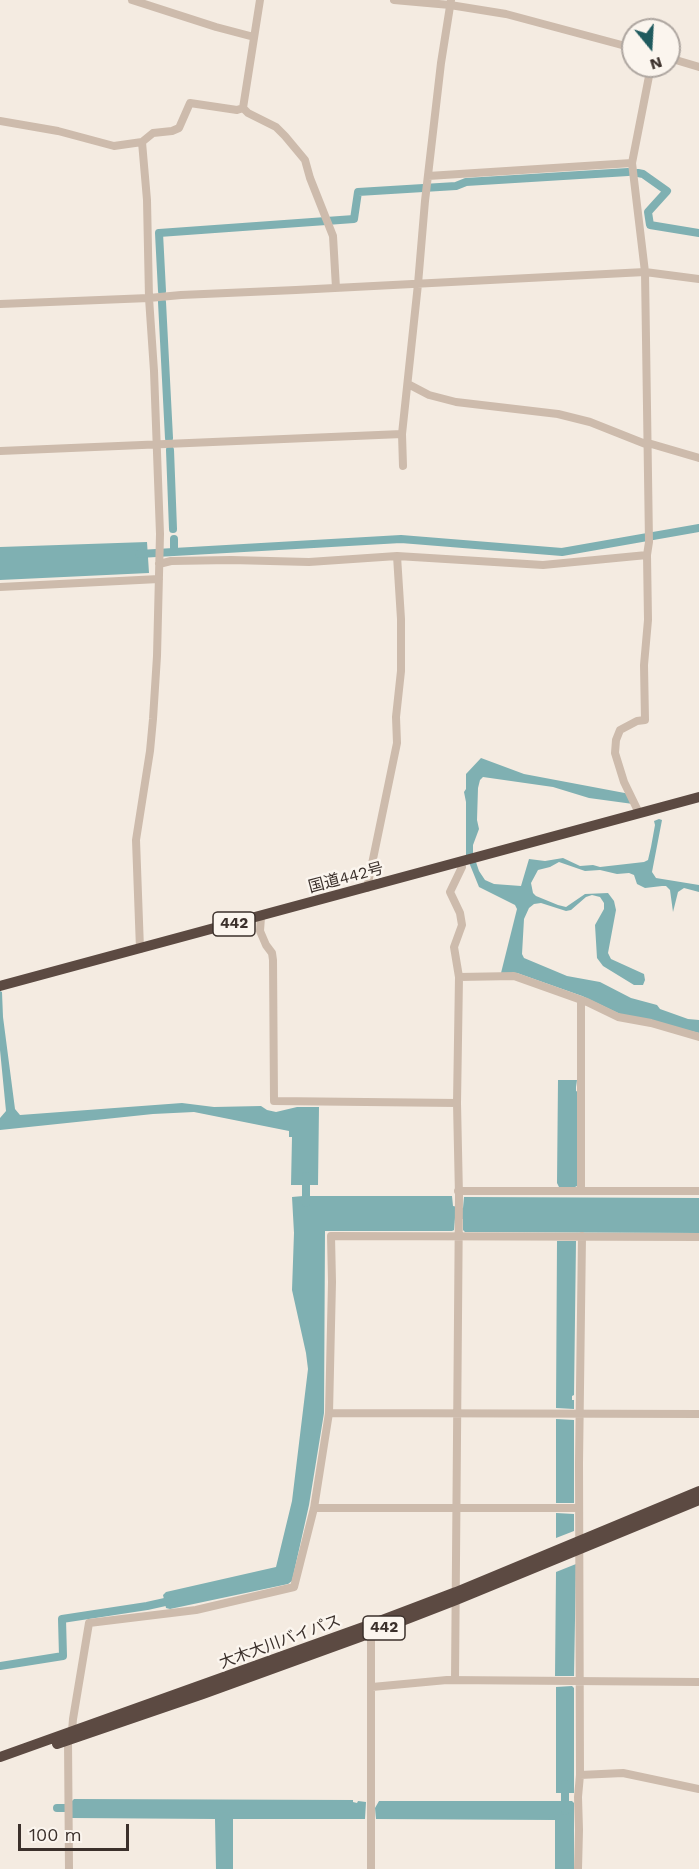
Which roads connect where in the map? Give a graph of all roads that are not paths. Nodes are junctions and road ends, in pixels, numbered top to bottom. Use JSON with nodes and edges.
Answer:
{"nodes":[{"id":1,"x":132,"y":0,"type":"edge"},
{"id":2,"x":260,"y":0,"type":"edge"},
{"id":3,"x":394,"y":0,"type":"edge"},
{"id":4,"x":451,"y":2,"type":"edge"},
{"id":5,"x":254,"y":37,"type":"junction"},
{"id":6,"x":621,"y":45,"type":"edge"},
{"id":7,"x":681,"y":62,"type":"edge"},
{"id":8,"x":699,"y":67,"type":"edge"},
{"id":9,"x":649,"y":78,"type":"edge"},
{"id":10,"x":243,"y":108,"type":"junction"},
{"id":11,"x":0,"y":121,"type":"edge"},
{"id":12,"x":142,"y":142,"type":"junction"},
{"id":13,"x":633,"y":163,"type":"junction"},
{"id":14,"x":428,"y":178,"type":"junction"},
{"id":15,"x":645,"y":272,"type":"junction"},
{"id":16,"x":699,"y":279,"type":"edge"},
{"id":17,"x":418,"y":284,"type":"junction"},
{"id":18,"x":336,"y":288,"type":"junction"},
{"id":19,"x":149,"y":298,"type":"junction"},
{"id":20,"x":0,"y":304,"type":"edge"},
{"id":21,"x":408,"y":384,"type":"junction"},
{"id":22,"x":402,"y":434,"type":"junction"},
{"id":23,"x":648,"y":444,"type":"junction"},
{"id":24,"x":156,"y":445,"type":"junction"},
{"id":25,"x":0,"y":451,"type":"edge"},
{"id":26,"x":699,"y":458,"type":"edge"},
{"id":27,"x":403,"y":466,"type":"dead end"},
{"id":28,"x":647,"y":555,"type":"junction"},
{"id":29,"x":397,"y":556,"type":"junction"},
{"id":30,"x":159,"y":563,"type":"junction"},
{"id":31,"x":159,"y":579,"type":"junction"},
{"id":32,"x":0,"y":586,"type":"edge"},
{"id":33,"x":699,"y":797,"type":"edge"},
{"id":34,"x":639,"y":813,"type":"junction"},
{"id":35,"x":463,"y":861,"type":"junction"},
{"id":36,"x":367,"y":888,"type":"junction"},
{"id":37,"x":261,"y":916,"type":"junction"},
{"id":38,"x":140,"y":949,"type":"junction"},
{"id":39,"x":459,"y":977,"type":"junction"},
{"id":40,"x":0,"y":986,"type":"edge"},
{"id":41,"x":581,"y":1000,"type":"junction"},
{"id":42,"x":699,"y":1037,"type":"edge"},
{"id":43,"x":457,"y":1103,"type":"junction"},
{"id":44,"x":581,"y":1191,"type":"junction"},
{"id":45,"x":699,"y":1191,"type":"edge"},
{"id":46,"x":458,"y":1194,"type":"junction"},
{"id":47,"x":458,"y":1234,"type":"junction"},
{"id":48,"x":582,"y":1236,"type":"junction"},
{"id":49,"x":699,"y":1237,"type":"edge"},
{"id":50,"x":329,"y":1413,"type":"junction"},
{"id":51,"x":456,"y":1413,"type":"junction"},
{"id":52,"x":579,"y":1414,"type":"junction"},
{"id":53,"x":699,"y":1414,"type":"edge"},
{"id":54,"x":699,"y":1491,"type":"edge"},
{"id":55,"x":699,"y":1500,"type":"edge"},
{"id":56,"x":314,"y":1508,"type":"junction"},
{"id":57,"x":456,"y":1508,"type":"junction"},
{"id":58,"x":579,"y":1508,"type":"junction"},
{"id":59,"x":579,"y":1545,"type":"junction"},
{"id":60,"x":456,"y":1596,"type":"junction"},
{"id":61,"x":371,"y":1633,"type":"junction"},
{"id":62,"x":455,"y":1680,"type":"junction"},
{"id":63,"x":578,"y":1682,"type":"junction"},
{"id":64,"x":699,"y":1682,"type":"edge"},
{"id":65,"x":372,"y":1687,"type":"junction"},
{"id":66,"x":63,"y":1738,"type":"junction"},
{"id":67,"x":0,"y":1757,"type":"edge"},
{"id":68,"x":0,"y":1764,"type":"edge"},
{"id":69,"x":580,"y":1775,"type":"junction"},
{"id":70,"x":699,"y":1788,"type":"edge"},
{"id":71,"x":69,"y":1869,"type":"edge"},
{"id":72,"x":371,"y":1869,"type":"edge"},
{"id":73,"x":578,"y":1869,"type":"edge"}],
"edges":[{"from":1,"to":5,"type":"street"},
{"from":2,"to":5,"type":"street"},
{"from":3,"to":4,"type":"street"},
{"from":4,"to":6,"type":"street"},
{"from":4,"to":14,"type":"street"},
{"from":5,"to":10,"type":"street"},
{"from":7,"to":8,"type":"street"},
{"from":9,"to":13,"type":"street"},
{"from":10,"to":12,"type":"street"},
{"from":10,"to":18,"type":"street"},
{"from":11,"to":12,"type":"street"},
{"from":12,"to":19,"type":"street"},
{"from":13,"to":14,"type":"street"},
{"from":13,"to":15,"type":"street"},
{"from":14,"to":17,"type":"street"},
{"from":15,"to":16,"type":"street"},
{"from":15,"to":17,"type":"street"},
{"from":15,"to":23,"type":"street"},
{"from":17,"to":18,"type":"street"},
{"from":17,"to":21,"type":"street"},
{"from":18,"to":19,"type":"street"},
{"from":19,"to":20,"type":"street"},
{"from":19,"to":24,"type":"street"},
{"from":21,"to":22,"type":"street"},
{"from":21,"to":23,"type":"street"},
{"from":22,"to":24,"type":"street"},
{"from":22,"to":27,"type":"street"},
{"from":23,"to":26,"type":"street"},
{"from":23,"to":28,"type":"street"},
{"from":24,"to":25,"type":"street"},
{"from":24,"to":30,"type":"street"},
{"from":28,"to":29,"type":"street"},
{"from":28,"to":34,"type":"street"},
{"from":29,"to":30,"type":"street"},
{"from":29,"to":36,"type":"street"},
{"from":30,"to":31,"type":"street"},
{"from":31,"to":32,"type":"street"},
{"from":31,"to":38,"type":"street"},
{"from":33,"to":34,"type":"highway","name":"国道442号","number":"442"},
{"from":34,"to":35,"type":"highway","name":"国道442号","number":"442"},
{"from":35,"to":36,"type":"highway","name":"国道442号","number":"442"},
{"from":35,"to":39,"type":"street"},
{"from":36,"to":37,"type":"highway","name":"国道442号","number":"442"},
{"from":37,"to":38,"type":"highway","name":"国道442号","number":"442"},
{"from":37,"to":43,"type":"street"},
{"from":38,"to":40,"type":"highway","name":"国道442号","number":"442"},
{"from":39,"to":41,"type":"street"},
{"from":39,"to":43,"type":"street"},
{"from":41,"to":42,"type":"street"},
{"from":41,"to":44,"type":"street"},
{"from":43,"to":46,"type":"street"},
{"from":44,"to":45,"type":"street"},
{"from":44,"to":46,"type":"street"},
{"from":46,"to":47,"type":"street"},
{"from":47,"to":48,"type":"street"},
{"from":47,"to":50,"type":"street"},
{"from":47,"to":51,"type":"street"},
{"from":48,"to":49,"type":"street"},
{"from":48,"to":52,"type":"street"},
{"from":50,"to":51,"type":"street"},
{"from":50,"to":56,"type":"street"},
{"from":51,"to":52,"type":"street"},
{"from":51,"to":57,"type":"street"},
{"from":52,"to":53,"type":"street"},
{"from":52,"to":58,"type":"street"},
{"from":54,"to":59,"type":"highway","name":"大木大川バイパス","number":"442"},
{"from":55,"to":59,"type":"highway","name":"大木大川バイパス","number":"442"},
{"from":56,"to":57,"type":"street"},
{"from":56,"to":66,"type":"street"},
{"from":57,"to":58,"type":"street"},
{"from":57,"to":60,"type":"street"},
{"from":58,"to":59,"type":"street"},
{"from":59,"to":60,"type":"highway","name":"大木大川バイパス","number":"442"},
{"from":59,"to":63,"type":"street"},
{"from":60,"to":61,"type":"highway","name":"大木大川バイパス","number":"442"},
{"from":60,"to":62,"type":"street"},
{"from":60,"to":66,"type":"highway","name":"大木大川バイパス","number":"442"},
{"from":61,"to":65,"type":"street"},
{"from":61,"to":66,"type":"highway","name":"大木大川バイパス","number":"442"},
{"from":62,"to":63,"type":"street"},
{"from":62,"to":65,"type":"street"},
{"from":63,"to":64,"type":"street"},
{"from":63,"to":69,"type":"street"},
{"from":65,"to":72,"type":"street"},
{"from":66,"to":67,"type":"highway","name":"大木大川バイパス","number":"442"},
{"from":66,"to":68,"type":"highway","name":"大木大川バイパス","number":"442"},
{"from":66,"to":71,"type":"street"},
{"from":69,"to":70,"type":"street"},
{"from":69,"to":73,"type":"street"}]}
